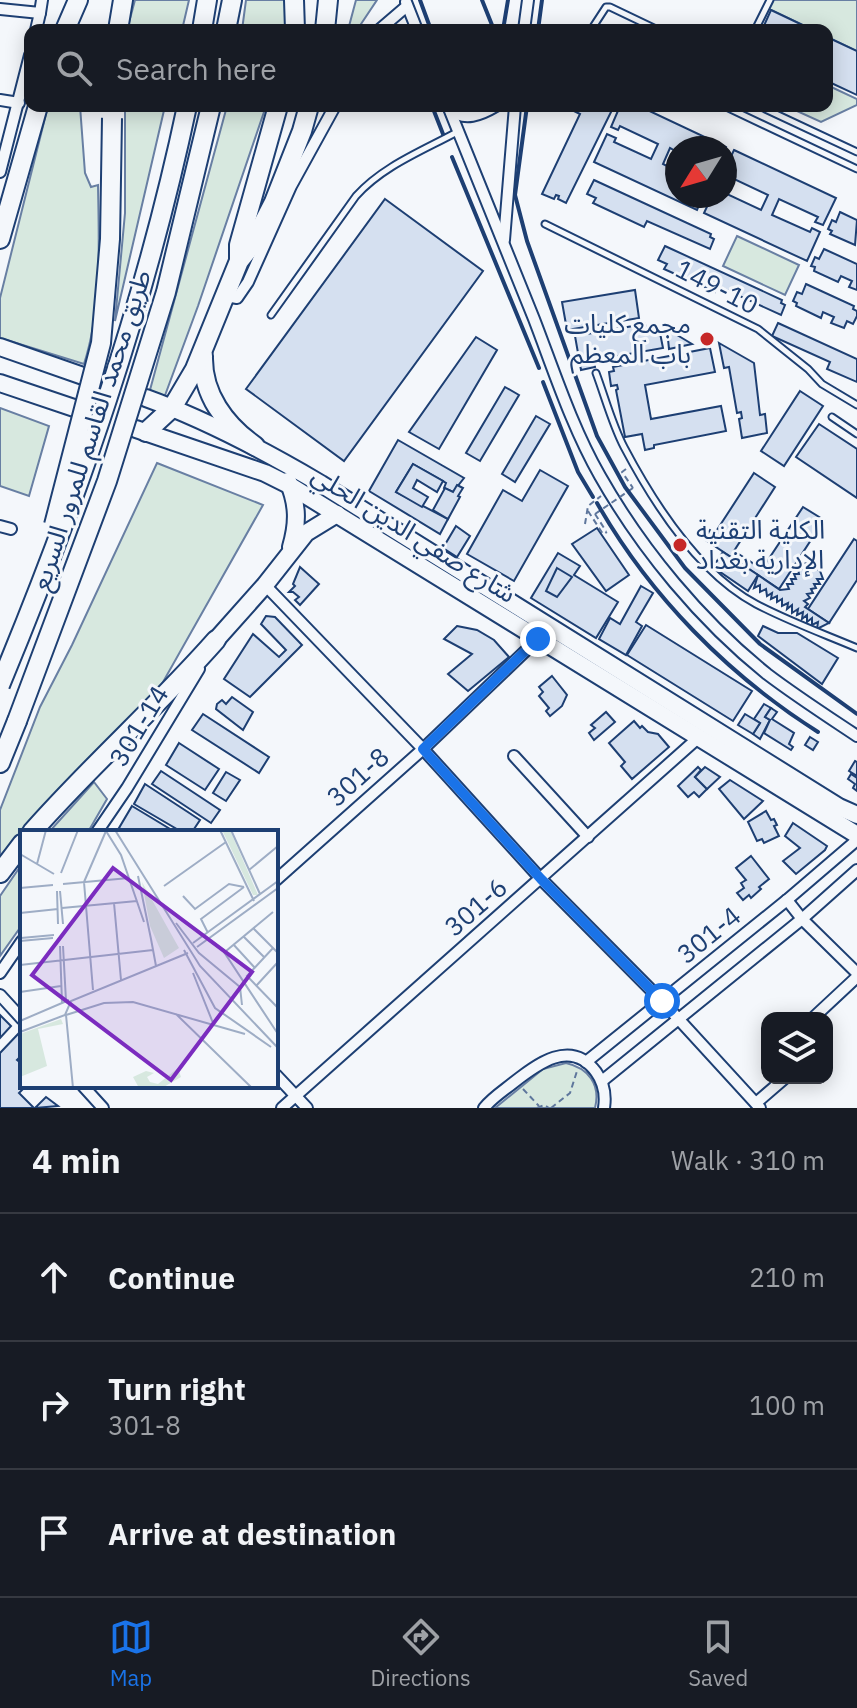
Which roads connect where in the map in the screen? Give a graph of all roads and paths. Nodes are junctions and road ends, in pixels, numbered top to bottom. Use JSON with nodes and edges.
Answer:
{"nodes":[{"id":1,"x":42,"y":0,"type":"edge"},
{"id":2,"x":78,"y":0,"type":"edge"},
{"id":3,"x":123,"y":0,"type":"edge"},
{"id":4,"x":207,"y":0,"type":"edge"},
{"id":5,"x":232,"y":0,"type":"edge"},
{"id":6,"x":294,"y":0,"type":"edge"},
{"id":7,"x":328,"y":0,"type":"edge"},
{"id":8,"x":528,"y":0,"type":"edge"},
{"id":9,"x":770,"y":0,"type":"edge"},
{"id":10,"x":406,"y":3,"type":"edge"},
{"id":11,"x":0,"y":9,"type":"edge"},
{"id":12,"x":40,"y":13,"type":"junction"},
{"id":13,"x":37,"y":24,"type":"edge"},
{"id":14,"x":68,"y":24,"type":"edge"},
{"id":15,"x":119,"y":24,"type":"edge"},
{"id":16,"x":203,"y":24,"type":"edge"},
{"id":17,"x":227,"y":24,"type":"edge"},
{"id":18,"x":295,"y":24,"type":"edge"},
{"id":19,"x":326,"y":24,"type":"edge"},
{"id":20,"x":385,"y":24,"type":"edge"},
{"id":21,"x":415,"y":24,"type":"edge"},
{"id":22,"x":525,"y":24,"type":"edge"},
{"id":23,"x":595,"y":24,"type":"edge"},
{"id":24,"x":645,"y":24,"type":"edge"},
{"id":25,"x":758,"y":24,"type":"edge"},
{"id":26,"x":24,"y":81,"type":"edge"},
{"id":27,"x":0,"y":100,"type":"edge"},
{"id":28,"x":19,"y":103,"type":"junction"},
{"id":29,"x":36,"y":112,"type":"edge"},
{"id":30,"x":112,"y":112,"type":"edge"},
{"id":31,"x":186,"y":112,"type":"edge"},
{"id":32,"x":210,"y":112,"type":"edge"},
{"id":33,"x":276,"y":112,"type":"edge"},
{"id":34,"x":307,"y":112,"type":"edge"},
{"id":35,"x":332,"y":112,"type":"edge"},
{"id":36,"x":450,"y":112,"type":"edge"},
{"id":37,"x":452,"y":112,"type":"edge"},
{"id":38,"x":486,"y":112,"type":"edge"},
{"id":39,"x":515,"y":112,"type":"edge"},
{"id":40,"x":737,"y":112,"type":"edge"},
{"id":41,"x":772,"y":112,"type":"edge"},
{"id":42,"x":458,"y":131,"type":"junction"},
{"id":43,"x":857,"y":152,"type":"edge"},
{"id":44,"x":857,"y":169,"type":"edge"},
{"id":45,"x":0,"y":172,"type":"edge"},
{"id":46,"x":545,"y":224,"type":"dead end"},
{"id":47,"x":0,"y":239,"type":"edge"},
{"id":48,"x":504,"y":242,"type":"junction"},
{"id":49,"x":239,"y":261,"type":"junction"},
{"id":50,"x":226,"y":296,"type":"junction"},
{"id":51,"x":271,"y":315,"type":"dead end"},
{"id":52,"x":0,"y":347,"type":"edge"},
{"id":53,"x":204,"y":349,"type":"junction"},
{"id":54,"x":596,"y":373,"type":"dead end"},
{"id":55,"x":83,"y":376,"type":"dead end"},
{"id":56,"x":0,"y":383,"type":"edge"},
{"id":57,"x":146,"y":398,"type":"dead end"},
{"id":58,"x":857,"y":405,"type":"edge"},
{"id":59,"x":172,"y":408,"type":"junction"},
{"id":60,"x":77,"y":409,"type":"dead end"},
{"id":61,"x":832,"y":417,"type":"dead end"},
{"id":62,"x":141,"y":431,"type":"joint"},
{"id":63,"x":857,"y":434,"type":"edge"},
{"id":64,"x":255,"y":446,"type":"junction"},
{"id":65,"x":622,"y":472,"type":"dead end"},
{"id":66,"x":289,"y":485,"type":"junction"},
{"id":67,"x":609,"y":491,"type":"junction"},
{"id":68,"x":588,"y":510,"type":"junction"},
{"id":69,"x":337,"y":514,"type":"junction"},
{"id":70,"x":585,"y":524,"type":"dead end"},
{"id":71,"x":289,"y":553,"type":"junction"},
{"id":72,"x":265,"y":585,"type":"junction"},
{"id":73,"x":33,"y":607,"type":"junction"},
{"id":74,"x":538,"y":639,"type":"junction"},
{"id":75,"x":216,"y":640,"type":"junction"},
{"id":76,"x":857,"y":648,"type":"edge"},
{"id":77,"x":0,"y":685,"type":"edge"},
{"id":78,"x":857,"y":736,"type":"edge"},
{"id":79,"x":698,"y":738,"type":"junction"},
{"id":80,"x":423,"y":749,"type":"junction"},
{"id":81,"x":514,"y":756,"type":"dead end"},
{"id":82,"x":0,"y":763,"type":"edge"},
{"id":83,"x":857,"y":815,"type":"edge"},
{"id":84,"x":34,"y":830,"type":"edge"},
{"id":85,"x":98,"y":830,"type":"edge"},
{"id":86,"x":588,"y":837,"type":"junction"},
{"id":87,"x":857,"y":837,"type":"edge"},
{"id":88,"x":20,"y":847,"type":"edge"},
{"id":89,"x":857,"y":870,"type":"edge"},
{"id":90,"x":0,"y":873,"type":"edge"},
{"id":91,"x":278,"y":878,"type":"edge"},
{"id":92,"x":541,"y":879,"type":"junction"},
{"id":93,"x":787,"y":900,"type":"junction"},
{"id":94,"x":802,"y":919,"type":"junction"},
{"id":95,"x":20,"y":944,"type":"edge"},
{"id":96,"x":0,"y":973,"type":"edge"},
{"id":97,"x":857,"y":975,"type":"edge"},
{"id":98,"x":0,"y":995,"type":"edge"},
{"id":99,"x":662,"y":1001,"type":"junction"},
{"id":100,"x":819,"y":1012,"type":"edge"},
{"id":101,"x":20,"y":1017,"type":"edge"},
{"id":102,"x":678,"y":1018,"type":"junction"},
{"id":103,"x":584,"y":1061,"type":"junction"},
{"id":104,"x":278,"y":1077,"type":"edge"},
{"id":105,"x":516,"y":1081,"type":"junction"},
{"id":106,"x":602,"y":1081,"type":"junction"},
{"id":107,"x":779,"y":1084,"type":"edge"},
{"id":108,"x":85,"y":1088,"type":"edge"},
{"id":109,"x":295,"y":1095,"type":"junction"},
{"id":110,"x":758,"y":1106,"type":"edge"},
{"id":111,"x":538,"y":1107,"type":"edge"},
{"id":112,"x":103,"y":1108,"type":"edge"},
{"id":113,"x":282,"y":1108,"type":"edge"},
{"id":114,"x":307,"y":1108,"type":"edge"},
{"id":115,"x":484,"y":1108,"type":"edge"},
{"id":116,"x":550,"y":1108,"type":"edge"},
{"id":117,"x":604,"y":1108,"type":"edge"}],
"edges":[{"from":1,"to":12,"type":"street"},
{"from":2,"to":14,"type":"highway"},
{"from":3,"to":15,"type":"highway"},
{"from":4,"to":16,"type":"highway"},
{"from":5,"to":17,"type":"highway"},
{"from":6,"to":18,"type":"highway"},
{"from":7,"to":19,"type":"highway"},
{"from":8,"to":22,"type":"street"},
{"from":9,"to":25,"type":"lane"},
{"from":10,"to":20,"type":"street"},
{"from":10,"to":21,"type":"street"},
{"from":11,"to":12,"type":"street"},
{"from":12,"to":13,"type":"street"},
{"from":23,"to":24,"type":"lane"},
{"from":26,"to":28,"type":"street"},
{"from":27,"to":28,"type":"street"},
{"from":28,"to":45,"type":"street"},
{"from":29,"to":47,"type":"highway"},
{"from":30,"to":73,"type":"highway","bridge":true},
{"from":31,"to":73,"type":"highway","name":"طريق محمد القاسم للمرور السريع","bridge":true},
{"from":32,"to":82,"type":"highway","name":"طريق محمد القاسم للمرور السريع","bridge":true},
{"from":33,"to":49,"type":"highway"},
{"from":34,"to":49,"type":"highway"},
{"from":35,"to":50,"type":"street"},
{"from":36,"to":42,"type":"street"},
{"from":37,"to":38,"type":"street"},
{"from":39,"to":48,"type":"street"},
{"from":40,"to":44,"type":"lane"},
{"from":41,"to":43,"type":"lane"},
{"from":42,"to":48,"type":"street"},
{"from":42,"to":51,"type":"lane"},
{"from":46,"to":58,"type":"lane","name":"149-10"},
{"from":48,"to":67,"type":"street"},
{"from":49,"to":50,"type":"highway"},
{"from":50,"to":53,"type":"highway"},
{"from":52,"to":55,"type":"main road"},
{"from":53,"to":59,"type":"highway"},
{"from":53,"to":64,"type":"highway"},
{"from":54,"to":76,"type":"lane"},
{"from":56,"to":60,"type":"main road"},
{"from":57,"to":59,"type":"main road","name":"شارع صفي الدين الحلي"},
{"from":59,"to":62,"type":"highway"},
{"from":59,"to":64,"type":"main road","name":"شارع صفي الدين الحلي"},
{"from":61,"to":63,"type":"lane"},
{"from":62,"to":66,"type":"main road","name":"شارع صفي الدين الحلي"},
{"from":64,"to":66,"type":"main road"},
{"from":64,"to":83,"type":"main road","name":"شارع صفي الدين الحلي"},
{"from":65,"to":68,"type":"path","bridge":true},
{"from":66,"to":69,"type":"main road","name":"شارع صفي الدين الحلي"},
{"from":66,"to":71,"type":"main road"},
{"from":67,"to":68,"type":"path"},
{"from":67,"to":78,"type":"street"},
{"from":68,"to":70,"type":"path"},
{"from":69,"to":71,"type":"main road"},
{"from":69,"to":74,"type":"main road","name":"شارع صفي الدين الحلي"},
{"from":71,"to":72,"type":"main road"},
{"from":72,"to":75,"type":"main road"},
{"from":72,"to":80,"type":"street"},
{"from":73,"to":77,"type":"highway","name":"طريق محمد القاسم للمرور السريع","bridge":true},
{"from":74,"to":79,"type":"main road","name":"شارع صفي الدين الحلي"},
{"from":74,"to":80,"type":"street","name":"301-8"},
{"from":75,"to":84,"type":"highway"},
{"from":75,"to":85,"type":"street","name":"301-14"},
{"from":79,"to":86,"type":"street","name":"301-6"},
{"from":79,"to":87,"type":"main road","name":"شارع صفي الدين الحلي"},
{"from":80,"to":91,"type":"street","name":"301-8"},
{"from":80,"to":92,"type":"street"},
{"from":81,"to":86,"type":"street"},
{"from":86,"to":92,"type":"street","name":"301-6"},
{"from":87,"to":93,"type":"street","name":"301-4"},
{"from":88,"to":90,"type":"highway"},
{"from":89,"to":94,"type":"street","name":"301-4"},
{"from":92,"to":99,"type":"street"},
{"from":92,"to":109,"type":"street","name":"301-6"},
{"from":93,"to":94,"type":"street"},
{"from":93,"to":99,"type":"street","name":"301-4"},
{"from":94,"to":97,"type":"street"},
{"from":94,"to":102,"type":"street","name":"301-4"},
{"from":95,"to":96,"type":"street"},
{"from":97,"to":100,"type":"street"},
{"from":98,"to":101,"type":"street"},
{"from":99,"to":102,"type":"street"},
{"from":99,"to":103,"type":"street","name":"301-4"},
{"from":102,"to":106,"type":"street","name":"301-4"},
{"from":102,"to":110,"type":"street"},
{"from":103,"to":105,"type":"street"},
{"from":103,"to":106,"type":"street"},
{"from":103,"to":116,"type":"path"},
{"from":104,"to":109,"type":"street"},
{"from":105,"to":111,"type":"path"},
{"from":105,"to":115,"type":"street"},
{"from":106,"to":117,"type":"street"},
{"from":107,"to":110,"type":"street"},
{"from":108,"to":112,"type":"street"},
{"from":109,"to":113,"type":"street","name":"301-6"},
{"from":109,"to":114,"type":"street"},
{"from":111,"to":116,"type":"path"}]}
